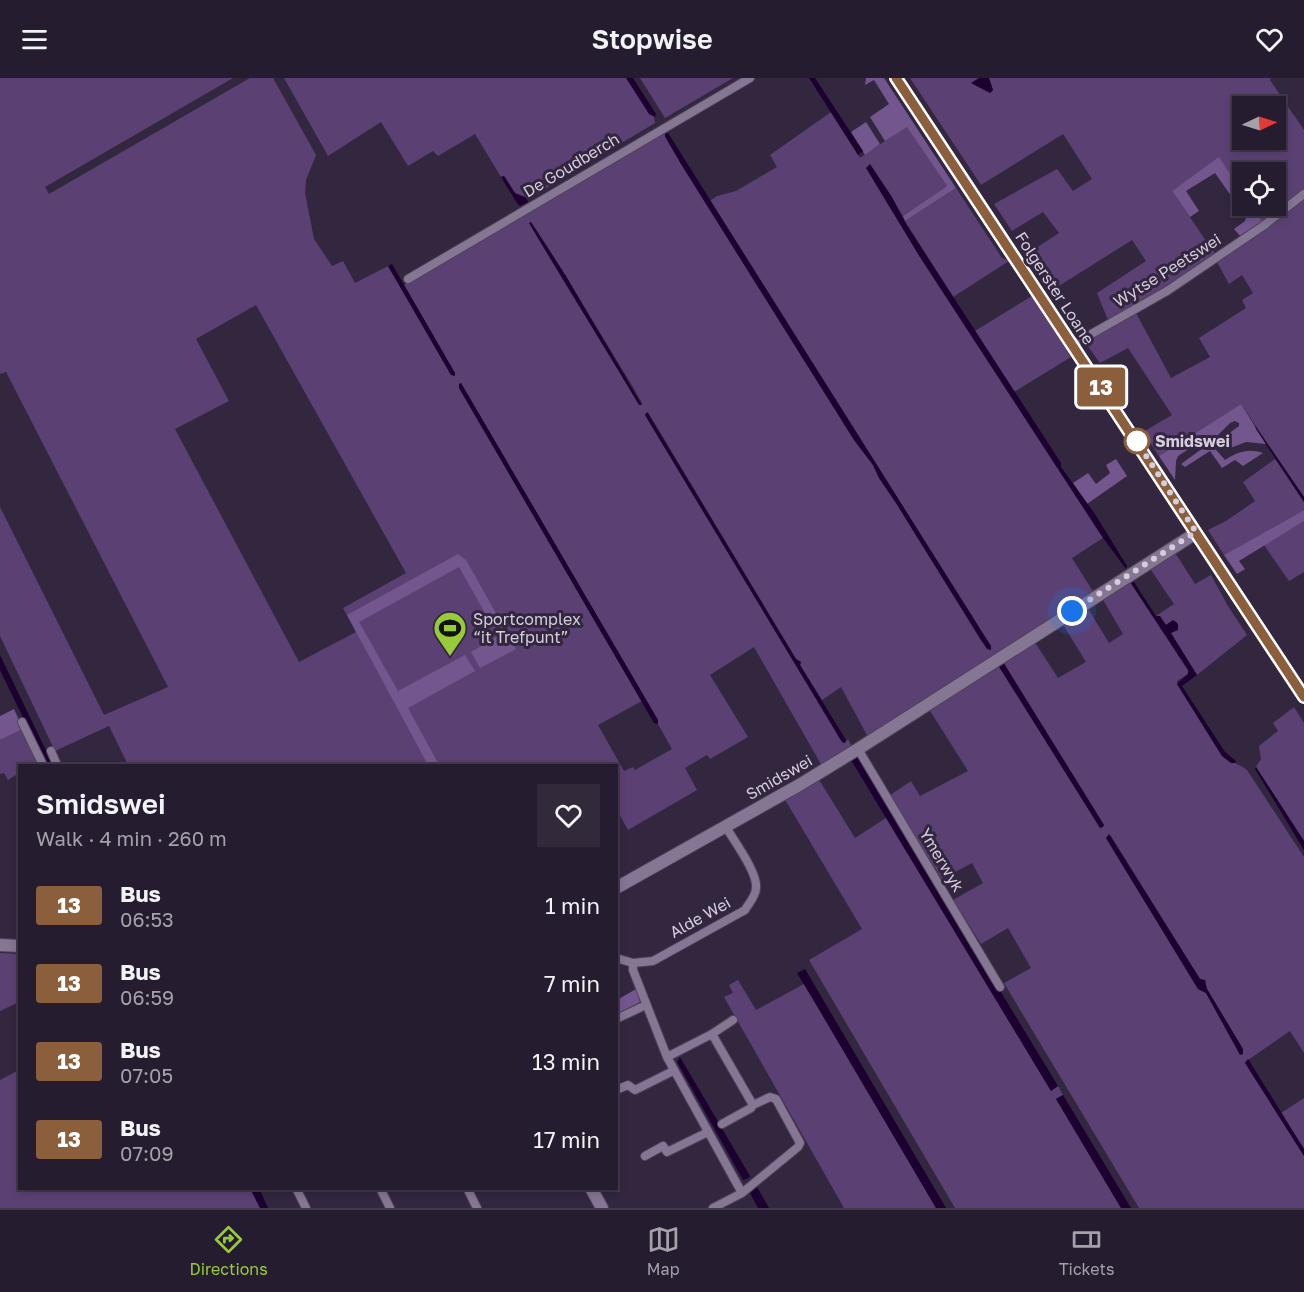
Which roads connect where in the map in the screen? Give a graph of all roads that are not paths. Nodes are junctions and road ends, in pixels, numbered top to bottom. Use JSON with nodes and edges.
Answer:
{"nodes":[{"id":1,"x":750,"y":78,"type":"edge"},
{"id":2,"x":896,"y":78,"type":"edge"},
{"id":3,"x":1304,"y":194,"type":"edge"},
{"id":4,"x":408,"y":279,"type":"dead end"},
{"id":5,"x":1072,"y":345,"type":"junction"},
{"id":6,"x":1196,"y":532,"type":"junction"},
{"id":7,"x":1304,"y":697,"type":"edge"},
{"id":8,"x":22,"y":722,"type":"dead end"},
{"id":9,"x":858,"y":749,"type":"junction"},
{"id":10,"x":51,"y":751,"type":"dead end"},
{"id":11,"x":43,"y":764,"type":"edge"},
{"id":12,"x":57,"y":764,"type":"edge"},
{"id":13,"x":726,"y":827,"type":"junction"},
{"id":14,"x":618,"y":887,"type":"edge"},
{"id":15,"x":0,"y":945,"type":"edge"},
{"id":16,"x":18,"y":946,"type":"edge"},
{"id":17,"x":618,"y":959,"type":"edge"},
{"id":18,"x":633,"y":963,"type":"junction"},
{"id":19,"x":1000,"y":987,"type":"dead end"},
{"id":20,"x":646,"y":1005,"type":"junction"},
{"id":21,"x":618,"y":1018,"type":"edge"},
{"id":22,"x":733,"y":1020,"type":"dead end"},
{"id":23,"x":712,"y":1034,"type":"junction"},
{"id":24,"x":667,"y":1058,"type":"junction"},
{"id":25,"x":673,"y":1071,"type":"junction"},
{"id":26,"x":618,"y":1089,"type":"edge"},
{"id":27,"x":753,"y":1105,"type":"junction"},
{"id":28,"x":722,"y":1124,"type":"dead end"},
{"id":29,"x":708,"y":1132,"type":"junction"},
{"id":30,"x":645,"y":1156,"type":"dead end"},
{"id":31,"x":297,"y":1190,"type":"edge"},
{"id":32,"x":382,"y":1190,"type":"edge"},
{"id":33,"x":468,"y":1190,"type":"edge"},
{"id":34,"x":592,"y":1190,"type":"edge"},
{"id":35,"x":742,"y":1193,"type":"junction"},
{"id":36,"x":306,"y":1208,"type":"edge"},
{"id":37,"x":390,"y":1208,"type":"edge"},
{"id":38,"x":477,"y":1208,"type":"edge"},
{"id":39,"x":602,"y":1208,"type":"edge"},
{"id":40,"x":713,"y":1208,"type":"edge"}],
"edges":[{"from":1,"to":4,"type":"street","name":"De Goudberch"},
{"from":2,"to":5,"type":"main road","name":"Folgerster Loane"},
{"from":3,"to":5,"type":"street","name":"Wytse Peetswei"},
{"from":5,"to":6,"type":"main road","name":"Folgerster Loane"},
{"from":6,"to":7,"type":"main road","name":"Folgerster Loane"},
{"from":6,"to":9,"type":"main road","name":"Smidswei"},
{"from":8,"to":11,"type":"street"},
{"from":9,"to":13,"type":"main road","name":"Smidswei"},
{"from":9,"to":19,"type":"street","name":"Ymerwyk"},
{"from":10,"to":12,"type":"street"},
{"from":13,"to":14,"type":"main road","name":"Smidswei"},
{"from":13,"to":18,"type":"street","name":"Alde Wei"},
{"from":15,"to":16,"type":"main road"},
{"from":17,"to":18,"type":"street","name":"Alde Wei"},
{"from":18,"to":20,"type":"street"},
{"from":20,"to":21,"type":"street"},
{"from":20,"to":24,"type":"street"},
{"from":22,"to":23,"type":"street"},
{"from":23,"to":24,"type":"street"},
{"from":23,"to":27,"type":"street"},
{"from":24,"to":25,"type":"street"},
{"from":25,"to":26,"type":"street"},
{"from":25,"to":29,"type":"street"},
{"from":27,"to":28,"type":"street"},
{"from":27,"to":35,"type":"street"},
{"from":29,"to":30,"type":"street"},
{"from":29,"to":35,"type":"street"},
{"from":31,"to":36,"type":"street"},
{"from":32,"to":37,"type":"street"},
{"from":33,"to":38,"type":"street"},
{"from":34,"to":39,"type":"main road"},
{"from":35,"to":40,"type":"street"}]}
